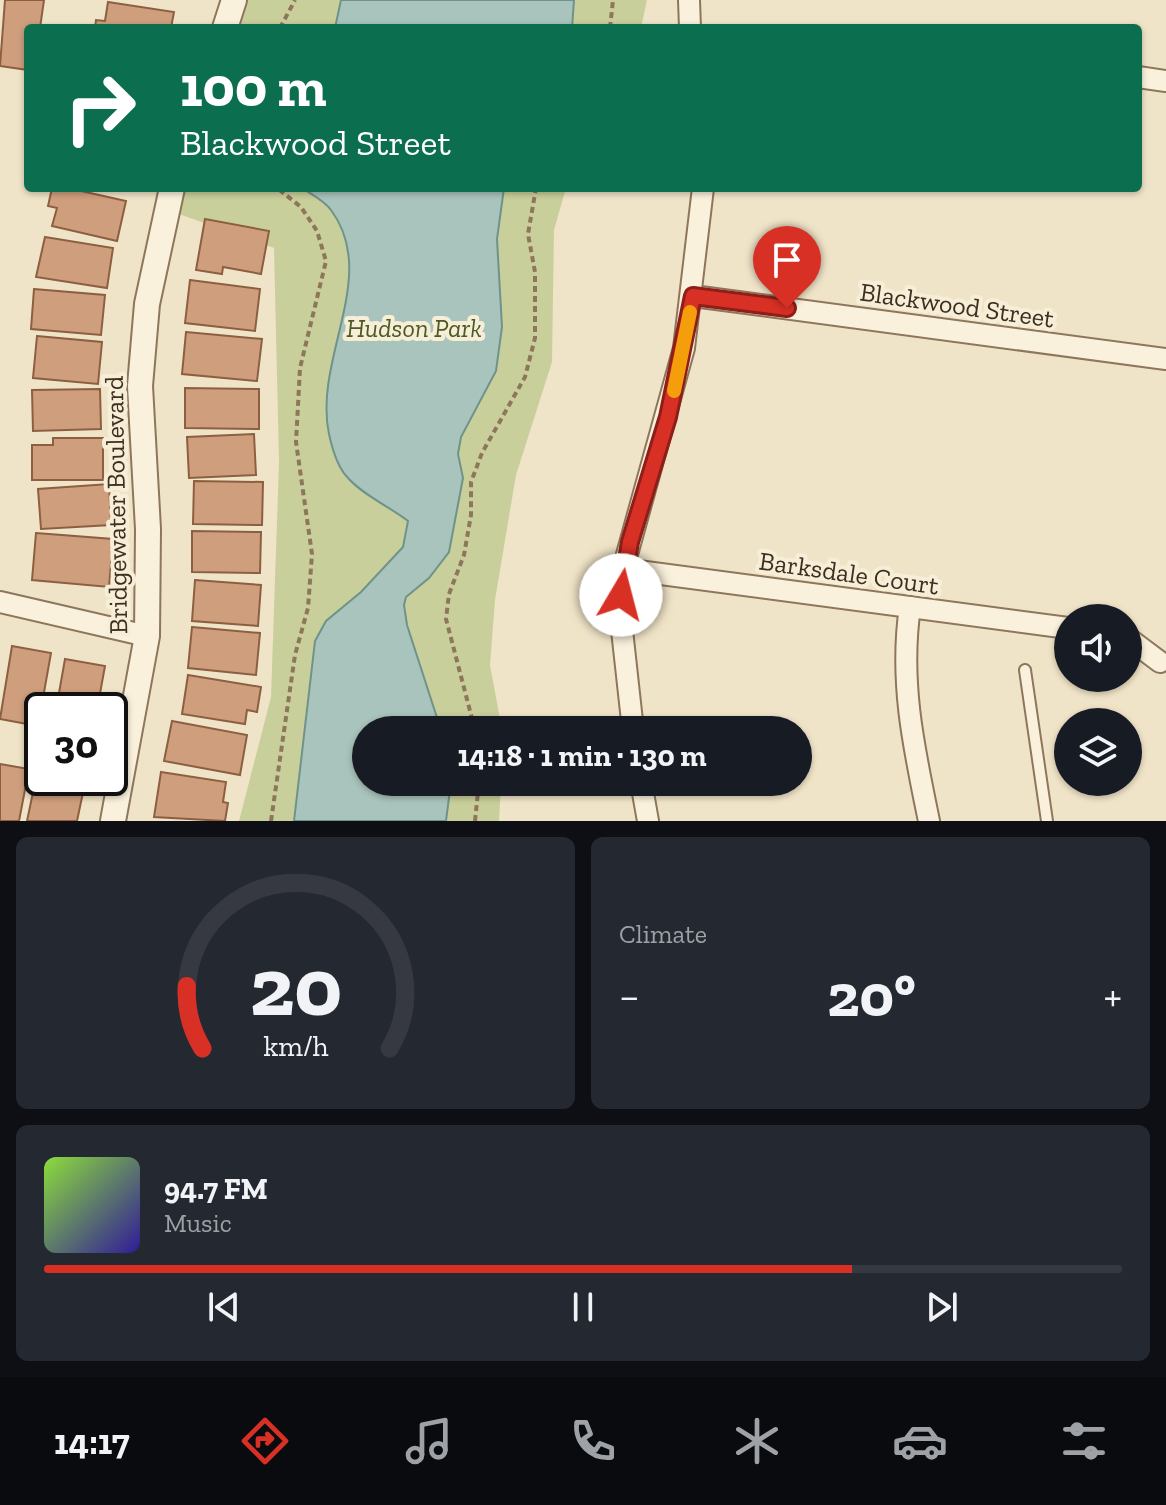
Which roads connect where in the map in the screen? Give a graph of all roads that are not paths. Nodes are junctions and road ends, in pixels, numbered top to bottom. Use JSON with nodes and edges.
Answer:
{"nodes":[{"id":1,"x":234,"y":0,"type":"edge"},
{"id":2,"x":689,"y":0,"type":"edge"},
{"id":3,"x":226,"y":24,"type":"edge"},
{"id":4,"x":690,"y":24,"type":"edge"},
{"id":5,"x":1142,"y":78,"type":"edge"},
{"id":6,"x":1166,"y":81,"type":"edge"},
{"id":7,"x":171,"y":192,"type":"edge"},
{"id":8,"x":703,"y":192,"type":"edge"},
{"id":9,"x":693,"y":296,"type":"junction"},
{"id":10,"x":1166,"y":359,"type":"edge"},
{"id":11,"x":623,"y":569,"type":"junction"},
{"id":12,"x":0,"y":602,"type":"edge"},
{"id":13,"x":910,"y":607,"type":"junction"},
{"id":14,"x":1054,"y":626,"type":"edge"},
{"id":15,"x":147,"y":636,"type":"junction"},
{"id":16,"x":1142,"y":648,"type":"edge"},
{"id":17,"x":1160,"y":662,"type":"dead end"},
{"id":18,"x":1025,"y":670,"type":"dead end"},
{"id":19,"x":631,"y":716,"type":"edge"},
{"id":20,"x":644,"y":796,"type":"edge"},
{"id":21,"x":113,"y":821,"type":"edge"},
{"id":22,"x":648,"y":821,"type":"edge"},
{"id":23,"x":929,"y":821,"type":"edge"},
{"id":24,"x":1047,"y":821,"type":"edge"}],
"edges":[{"from":1,"to":3,"type":"street"},
{"from":2,"to":4,"type":"street"},
{"from":5,"to":6,"type":"street"},
{"from":7,"to":15,"type":"street","name":"Bridgewater Boulevard"},
{"from":8,"to":9,"type":"street"},
{"from":9,"to":10,"type":"street","name":"Blackwood Street"},
{"from":9,"to":11,"type":"street"},
{"from":11,"to":13,"type":"street","name":"Barksdale Court"},
{"from":11,"to":19,"type":"street"},
{"from":12,"to":15,"type":"street"},
{"from":13,"to":14,"type":"street","name":"Barksdale Court"},
{"from":13,"to":23,"type":"street"},
{"from":15,"to":21,"type":"street","name":"Bridgewater Boulevard"},
{"from":16,"to":17,"type":"street"},
{"from":18,"to":24,"type":"lane"},
{"from":20,"to":22,"type":"street"}]}
